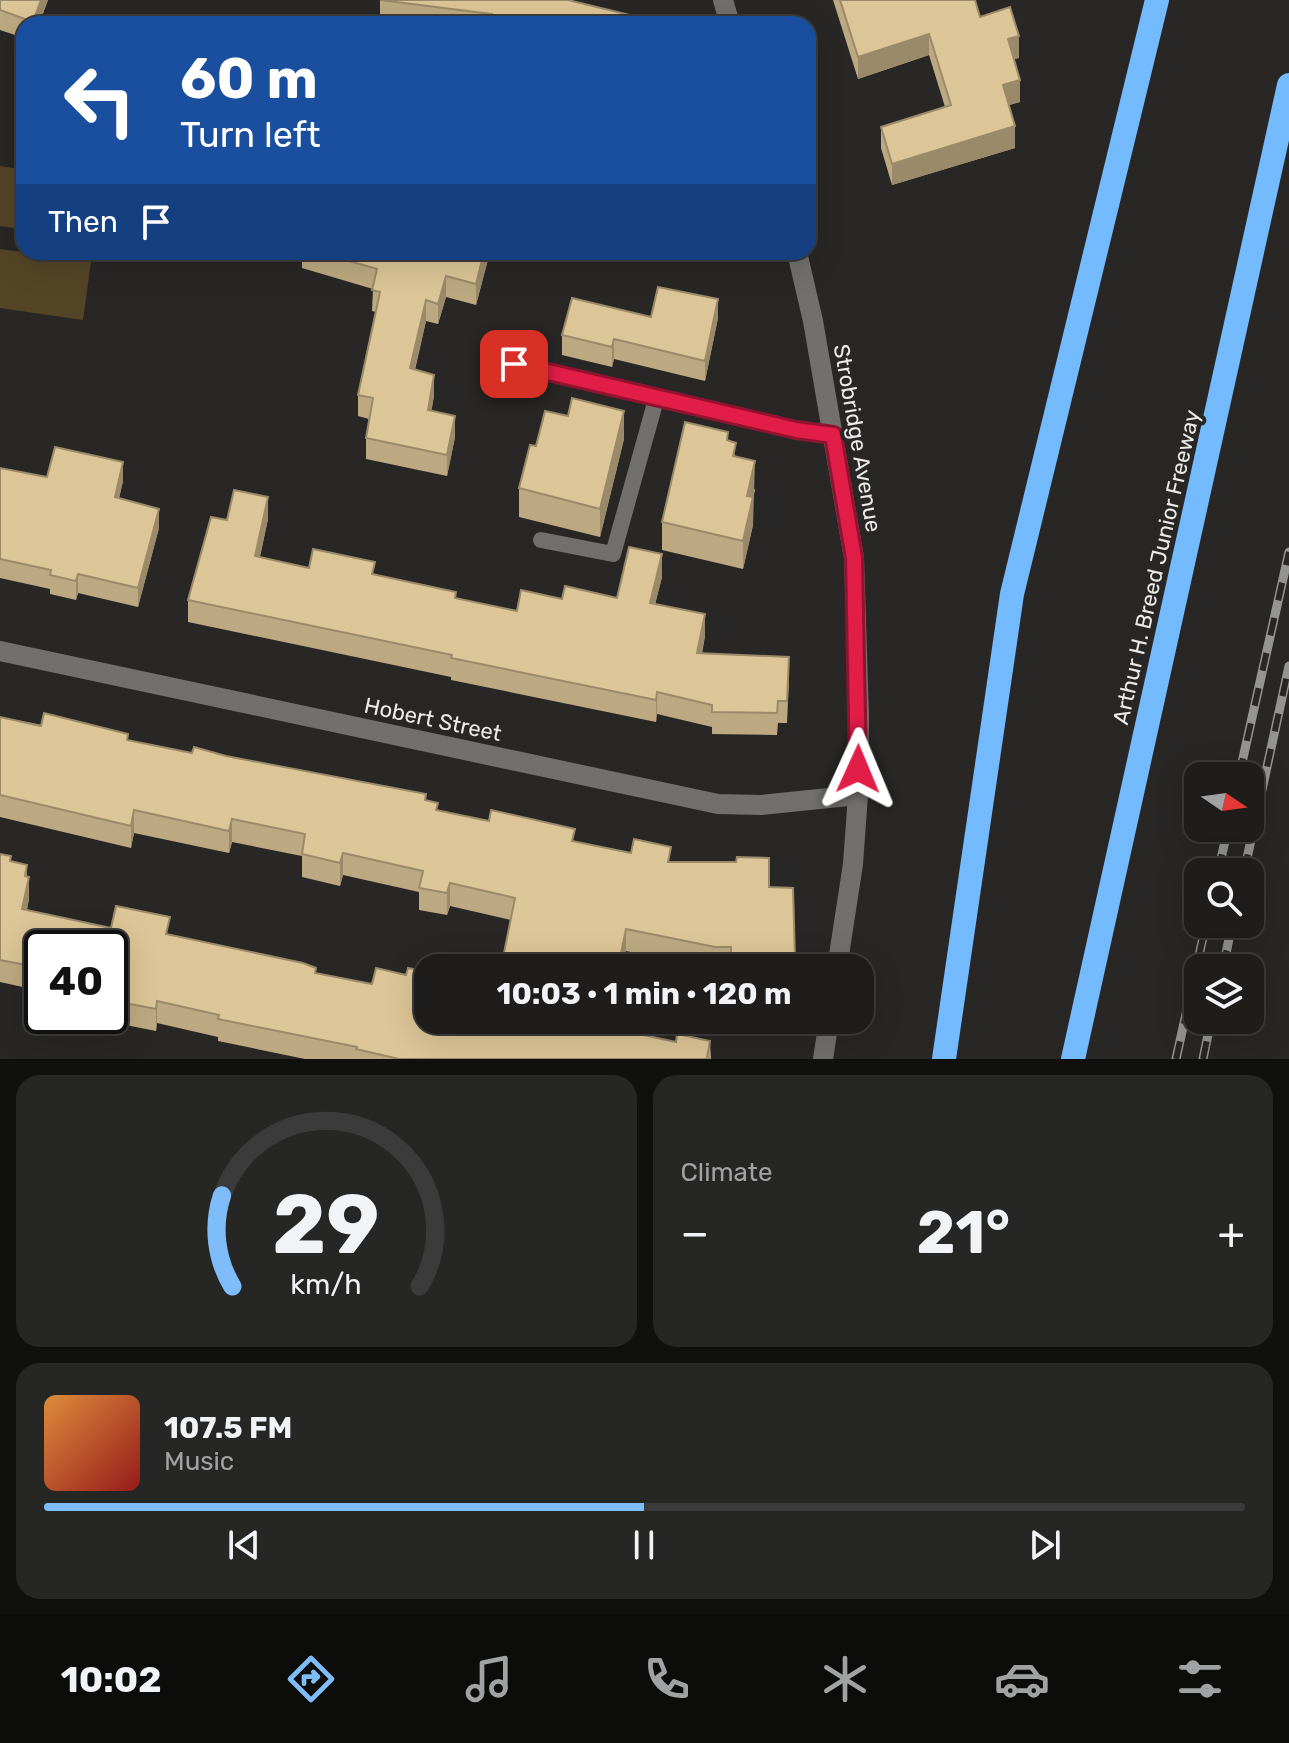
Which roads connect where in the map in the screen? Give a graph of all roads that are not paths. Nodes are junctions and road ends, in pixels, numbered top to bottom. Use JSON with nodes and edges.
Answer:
{"nodes":[{"id":1,"x":1157,"y":1,"type":"edge"},
{"id":2,"x":1289,"y":85,"type":"edge"},
{"id":3,"x":799,"y":260,"type":"edge"},
{"id":4,"x":514,"y":364,"type":"dead end"},
{"id":5,"x":657,"y":396,"type":"junction"},
{"id":6,"x":833,"y":435,"type":"junction"},
{"id":7,"x":541,"y":540,"type":"dead end"},
{"id":8,"x":0,"y":651,"type":"edge"},
{"id":9,"x":858,"y":795,"type":"junction"},
{"id":10,"x":839,"y":954,"type":"edge"},
{"id":11,"x":827,"y":1034,"type":"edge"},
{"id":12,"x":823,"y":1059,"type":"edge"},
{"id":13,"x":944,"y":1059,"type":"edge"},
{"id":14,"x":1073,"y":1059,"type":"edge"}],
"edges":[{"from":1,"to":13,"type":"highway"},
{"from":2,"to":14,"type":"highway","name":"Arthur H. Breed Junior Freeway"},
{"from":3,"to":6,"type":"street","name":"Strobridge Avenue"},
{"from":4,"to":5,"type":"lane"},
{"from":5,"to":6,"type":"lane"},
{"from":5,"to":7,"type":"lane"},
{"from":6,"to":9,"type":"street","name":"Strobridge Avenue"},
{"from":8,"to":9,"type":"street","name":"Hobert Street"},
{"from":9,"to":10,"type":"street","name":"Strobridge Avenue"},
{"from":11,"to":12,"type":"street"}]}
